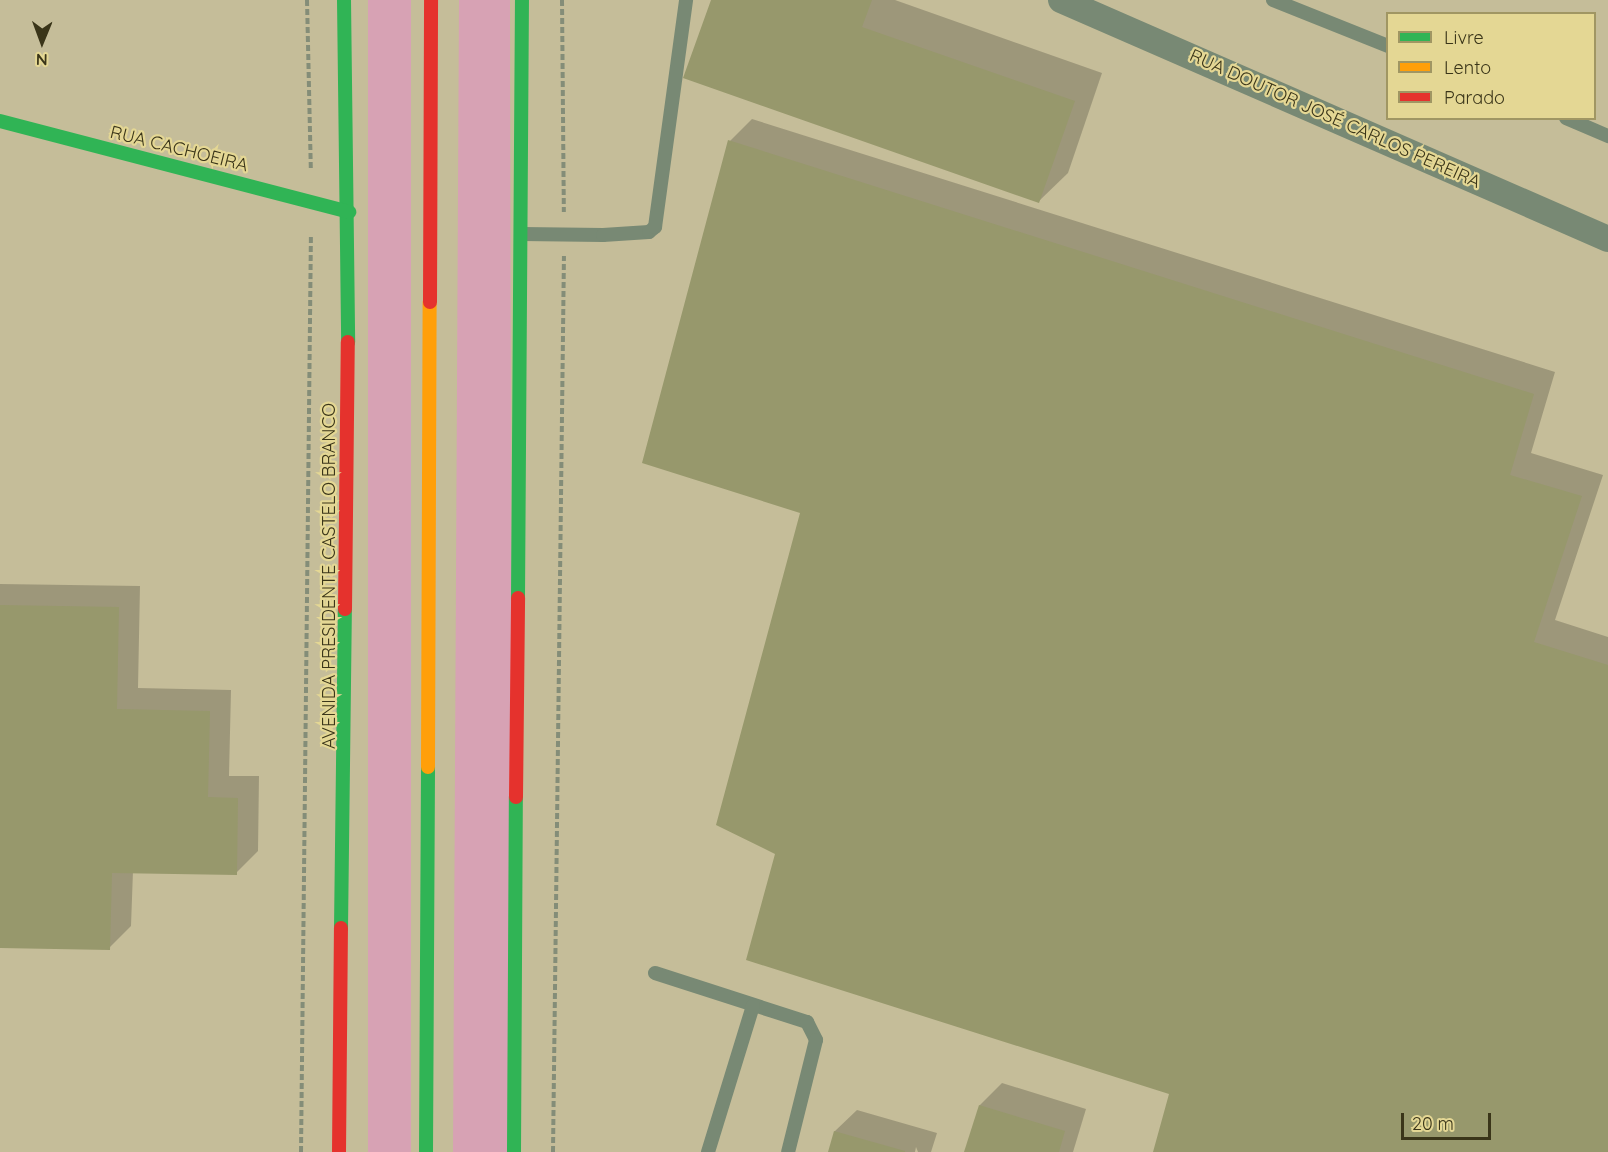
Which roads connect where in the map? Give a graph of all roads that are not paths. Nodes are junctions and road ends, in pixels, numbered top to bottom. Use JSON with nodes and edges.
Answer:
{"nodes":[{"id":1,"x":344,"y":0,"type":"edge"},
{"id":2,"x":431,"y":0,"type":"edge"},
{"id":3,"x":522,"y":0,"type":"edge"},
{"id":4,"x":686,"y":0,"type":"edge"},
{"id":5,"x":1061,"y":0,"type":"edge"},
{"id":6,"x":1273,"y":0,"type":"edge"},
{"id":7,"x":1386,"y":45,"type":"edge"},
{"id":8,"x":1571,"y":120,"type":"edge"},
{"id":9,"x":0,"y":121,"type":"edge"},
{"id":10,"x":1608,"y":136,"type":"edge"},
{"id":11,"x":349,"y":212,"type":"junction"},
{"id":12,"x":522,"y":234,"type":"junction"},
{"id":13,"x":1608,"y":239,"type":"edge"},
{"id":14,"x":656,"y":973,"type":"dead end"},
{"id":15,"x":753,"y":1006,"type":"junction"},
{"id":16,"x":339,"y":1152,"type":"edge"},
{"id":17,"x":426,"y":1152,"type":"edge"},
{"id":18,"x":514,"y":1152,"type":"edge"},
{"id":19,"x":708,"y":1152,"type":"edge"},
{"id":20,"x":788,"y":1152,"type":"edge"}],
"edges":[{"from":1,"to":11,"type":"main road","name":"AVENIDA PRESIDENTE CASTELO BRANCO"},
{"from":2,"to":17,"type":"main road"},
{"from":3,"to":12,"type":"main road"},
{"from":4,"to":12,"type":"lane"},
{"from":5,"to":13,"type":"street","name":"RUA DOUTOR JOSÉ CARLOS PEREIRA"},
{"from":6,"to":7,"type":"lane"},
{"from":8,"to":10,"type":"lane"},
{"from":9,"to":11,"type":"main road","name":"RUA CACHOEIRA"},
{"from":11,"to":16,"type":"main road","name":"AVENIDA PRESIDENTE CASTELO BRANCO"},
{"from":12,"to":18,"type":"main road"},
{"from":14,"to":15,"type":"lane"},
{"from":15,"to":19,"type":"lane"},
{"from":15,"to":20,"type":"lane"}]}
